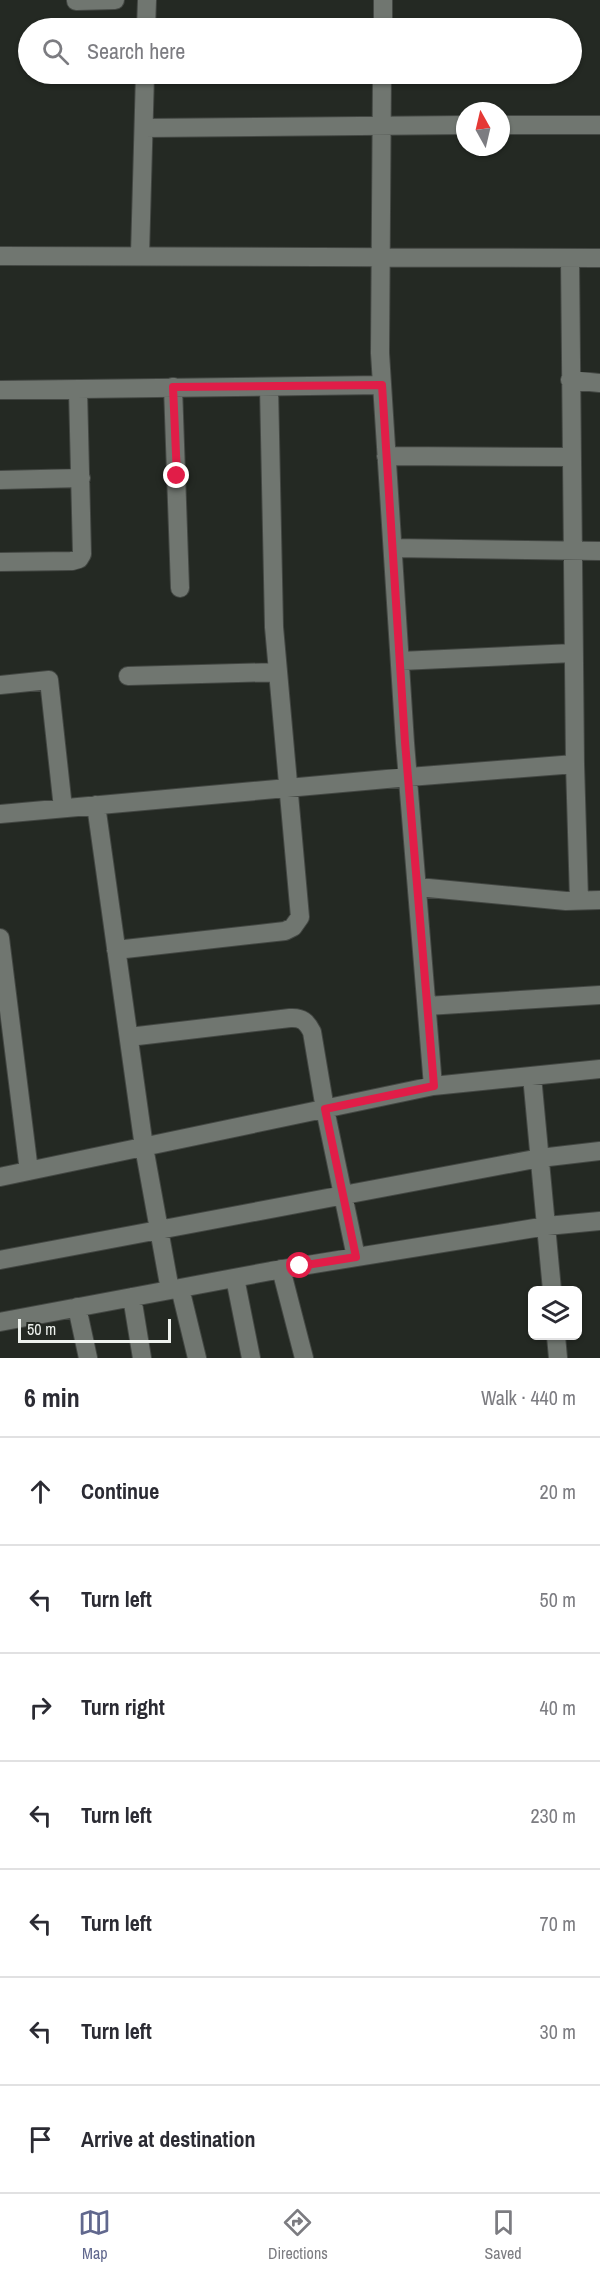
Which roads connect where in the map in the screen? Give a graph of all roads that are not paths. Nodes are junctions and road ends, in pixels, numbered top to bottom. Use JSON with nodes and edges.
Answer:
{"nodes":[{"id":1,"x":115,"y":0,"type":"edge"},
{"id":2,"x":147,"y":0,"type":"edge"},
{"id":3,"x":383,"y":0,"type":"edge"},
{"id":4,"x":76,"y":1,"type":"edge"},
{"id":5,"x":147,"y":18,"type":"edge"},
{"id":6,"x":382,"y":18,"type":"edge"},
{"id":7,"x":145,"y":84,"type":"edge"},
{"id":8,"x":382,"y":84,"type":"edge"},
{"id":9,"x":381,"y":125,"type":"junction"},
{"id":10,"x":456,"y":125,"type":"edge"},
{"id":11,"x":510,"y":125,"type":"edge"},
{"id":12,"x":600,"y":125,"type":"edge"},
{"id":13,"x":144,"y":128,"type":"junction"},
{"id":14,"x":140,"y":255,"type":"junction"},
{"id":15,"x":0,"y":256,"type":"edge"},
{"id":16,"x":379,"y":257,"type":"junction"},
{"id":17,"x":570,"y":258,"type":"junction"},
{"id":18,"x":600,"y":258,"type":"edge"},
{"id":19,"x":570,"y":380,"type":"junction"},
{"id":20,"x":600,"y":383,"type":"edge"},
{"id":21,"x":382,"y":385,"type":"junction"},
{"id":22,"x":173,"y":387,"type":"junction"},
{"id":23,"x":269,"y":387,"type":"junction"},
{"id":24,"x":0,"y":390,"type":"edge"},
{"id":25,"x":78,"y":390,"type":"junction"},
{"id":26,"x":386,"y":456,"type":"junction"},
{"id":27,"x":571,"y":457,"type":"junction"},
{"id":28,"x":81,"y":478,"type":"junction"},
{"id":29,"x":0,"y":480,"type":"edge"},
{"id":30,"x":393,"y":548,"type":"junction"},
{"id":31,"x":572,"y":549,"type":"junction"},
{"id":32,"x":600,"y":551,"type":"edge"},
{"id":33,"x":0,"y":562,"type":"edge"},
{"id":34,"x":180,"y":588,"type":"dead end"},
{"id":35,"x":573,"y":653,"type":"junction"},
{"id":36,"x":400,"y":661,"type":"junction"},
{"id":37,"x":278,"y":672,"type":"junction"},
{"id":38,"x":128,"y":676,"type":"dead end"},
{"id":39,"x":0,"y":685,"type":"edge"},
{"id":40,"x":575,"y":764,"type":"junction"},
{"id":41,"x":409,"y":777,"type":"junction"},
{"id":42,"x":288,"y":788,"type":"junction"},
{"id":43,"x":96,"y":805,"type":"junction"},
{"id":44,"x":63,"y":808,"type":"junction"},
{"id":45,"x":0,"y":814,"type":"edge"},
{"id":46,"x":418,"y":887,"type":"junction"},
{"id":47,"x":579,"y":900,"type":"junction"},
{"id":48,"x":600,"y":900,"type":"edge"},
{"id":49,"x":0,"y":947,"type":"edge"},
{"id":50,"x":116,"y":950,"type":"junction"},
{"id":51,"x":600,"y":995,"type":"edge"},
{"id":52,"x":427,"y":1006,"type":"junction"},
{"id":53,"x":129,"y":1037,"type":"junction"},
{"id":54,"x":600,"y":1069,"type":"edge"},
{"id":55,"x":532,"y":1076,"type":"junction"},
{"id":56,"x":434,"y":1086,"type":"junction"},
{"id":57,"x":325,"y":1109,"type":"junction"},
{"id":58,"x":144,"y":1147,"type":"junction"},
{"id":59,"x":600,"y":1151,"type":"edge"},
{"id":60,"x":540,"y":1158,"type":"junction"},
{"id":61,"x":29,"y":1171,"type":"junction"},
{"id":62,"x":0,"y":1177,"type":"edge"},
{"id":63,"x":343,"y":1195,"type":"junction"},
{"id":64,"x":600,"y":1221,"type":"edge"},
{"id":65,"x":547,"y":1226,"type":"junction"},
{"id":66,"x":159,"y":1230,"type":"junction"},
{"id":67,"x":356,"y":1257,"type":"junction"},
{"id":68,"x":0,"y":1260,"type":"edge"},
{"id":69,"x":281,"y":1269,"type":"junction"},
{"id":70,"x":235,"y":1278,"type":"junction"},
{"id":71,"x":552,"y":1286,"type":"edge"},
{"id":72,"x":175,"y":1289,"type":"junction"},
{"id":73,"x":132,"y":1297,"type":"junction"},
{"id":74,"x":77,"y":1307,"type":"junction"},
{"id":75,"x":0,"y":1322,"type":"edge"},
{"id":76,"x":556,"y":1340,"type":"edge"},
{"id":77,"x":88,"y":1358,"type":"edge"},
{"id":78,"x":142,"y":1358,"type":"edge"},
{"id":79,"x":197,"y":1358,"type":"edge"},
{"id":80,"x":251,"y":1358,"type":"edge"},
{"id":81,"x":304,"y":1358,"type":"edge"},
{"id":82,"x":558,"y":1358,"type":"edge"}],
"edges":[{"from":1,"to":4,"type":"street"},
{"from":2,"to":5,"type":"street"},
{"from":3,"to":6,"type":"street"},
{"from":7,"to":13,"type":"street"},
{"from":8,"to":9,"type":"street"},
{"from":9,"to":10,"type":"street"},
{"from":9,"to":13,"type":"street"},
{"from":9,"to":16,"type":"street"},
{"from":11,"to":12,"type":"street"},
{"from":13,"to":14,"type":"street"},
{"from":14,"to":15,"type":"street"},
{"from":14,"to":16,"type":"street"},
{"from":16,"to":17,"type":"street"},
{"from":16,"to":21,"type":"street"},
{"from":17,"to":18,"type":"street"},
{"from":17,"to":19,"type":"street"},
{"from":19,"to":20,"type":"street"},
{"from":19,"to":27,"type":"street"},
{"from":21,"to":23,"type":"street"},
{"from":21,"to":26,"type":"street"},
{"from":22,"to":23,"type":"street"},
{"from":22,"to":25,"type":"street"},
{"from":22,"to":34,"type":"street"},
{"from":23,"to":37,"type":"street"},
{"from":24,"to":25,"type":"street"},
{"from":25,"to":28,"type":"street"},
{"from":26,"to":27,"type":"street"},
{"from":26,"to":30,"type":"street"},
{"from":27,"to":31,"type":"street"},
{"from":28,"to":29,"type":"street"},
{"from":28,"to":33,"type":"street"},
{"from":30,"to":31,"type":"street"},
{"from":30,"to":36,"type":"street"},
{"from":31,"to":32,"type":"street"},
{"from":31,"to":35,"type":"street"},
{"from":35,"to":36,"type":"street"},
{"from":35,"to":40,"type":"street"},
{"from":36,"to":41,"type":"street"},
{"from":37,"to":38,"type":"street"},
{"from":37,"to":42,"type":"street"},
{"from":39,"to":44,"type":"street"},
{"from":40,"to":41,"type":"street"},
{"from":40,"to":47,"type":"street"},
{"from":41,"to":42,"type":"street"},
{"from":41,"to":46,"type":"street"},
{"from":42,"to":43,"type":"street"},
{"from":42,"to":50,"type":"street"},
{"from":43,"to":44,"type":"street"},
{"from":43,"to":50,"type":"street"},
{"from":44,"to":45,"type":"street"},
{"from":46,"to":47,"type":"street"},
{"from":46,"to":52,"type":"street"},
{"from":47,"to":48,"type":"street"},
{"from":49,"to":61,"type":"street"},
{"from":50,"to":53,"type":"street"},
{"from":51,"to":52,"type":"street"},
{"from":52,"to":56,"type":"street"},
{"from":53,"to":57,"type":"street"},
{"from":53,"to":58,"type":"street"},
{"from":54,"to":55,"type":"street"},
{"from":55,"to":56,"type":"street"},
{"from":55,"to":60,"type":"street"},
{"from":56,"to":57,"type":"street"},
{"from":57,"to":58,"type":"street"},
{"from":57,"to":63,"type":"street"},
{"from":58,"to":61,"type":"street"},
{"from":58,"to":66,"type":"street"},
{"from":59,"to":60,"type":"street"},
{"from":60,"to":63,"type":"street"},
{"from":60,"to":65,"type":"street"},
{"from":61,"to":62,"type":"street"},
{"from":63,"to":66,"type":"street"},
{"from":63,"to":67,"type":"street"},
{"from":64,"to":65,"type":"street"},
{"from":65,"to":67,"type":"street"},
{"from":65,"to":71,"type":"street"},
{"from":66,"to":68,"type":"street"},
{"from":66,"to":72,"type":"street"},
{"from":67,"to":69,"type":"street"},
{"from":69,"to":70,"type":"street"},
{"from":69,"to":81,"type":"street"},
{"from":70,"to":72,"type":"street"},
{"from":70,"to":80,"type":"street"},
{"from":72,"to":73,"type":"street"},
{"from":72,"to":79,"type":"street"},
{"from":73,"to":74,"type":"street"},
{"from":73,"to":78,"type":"street"},
{"from":74,"to":75,"type":"street"},
{"from":74,"to":77,"type":"street"},
{"from":76,"to":82,"type":"street"}]}
